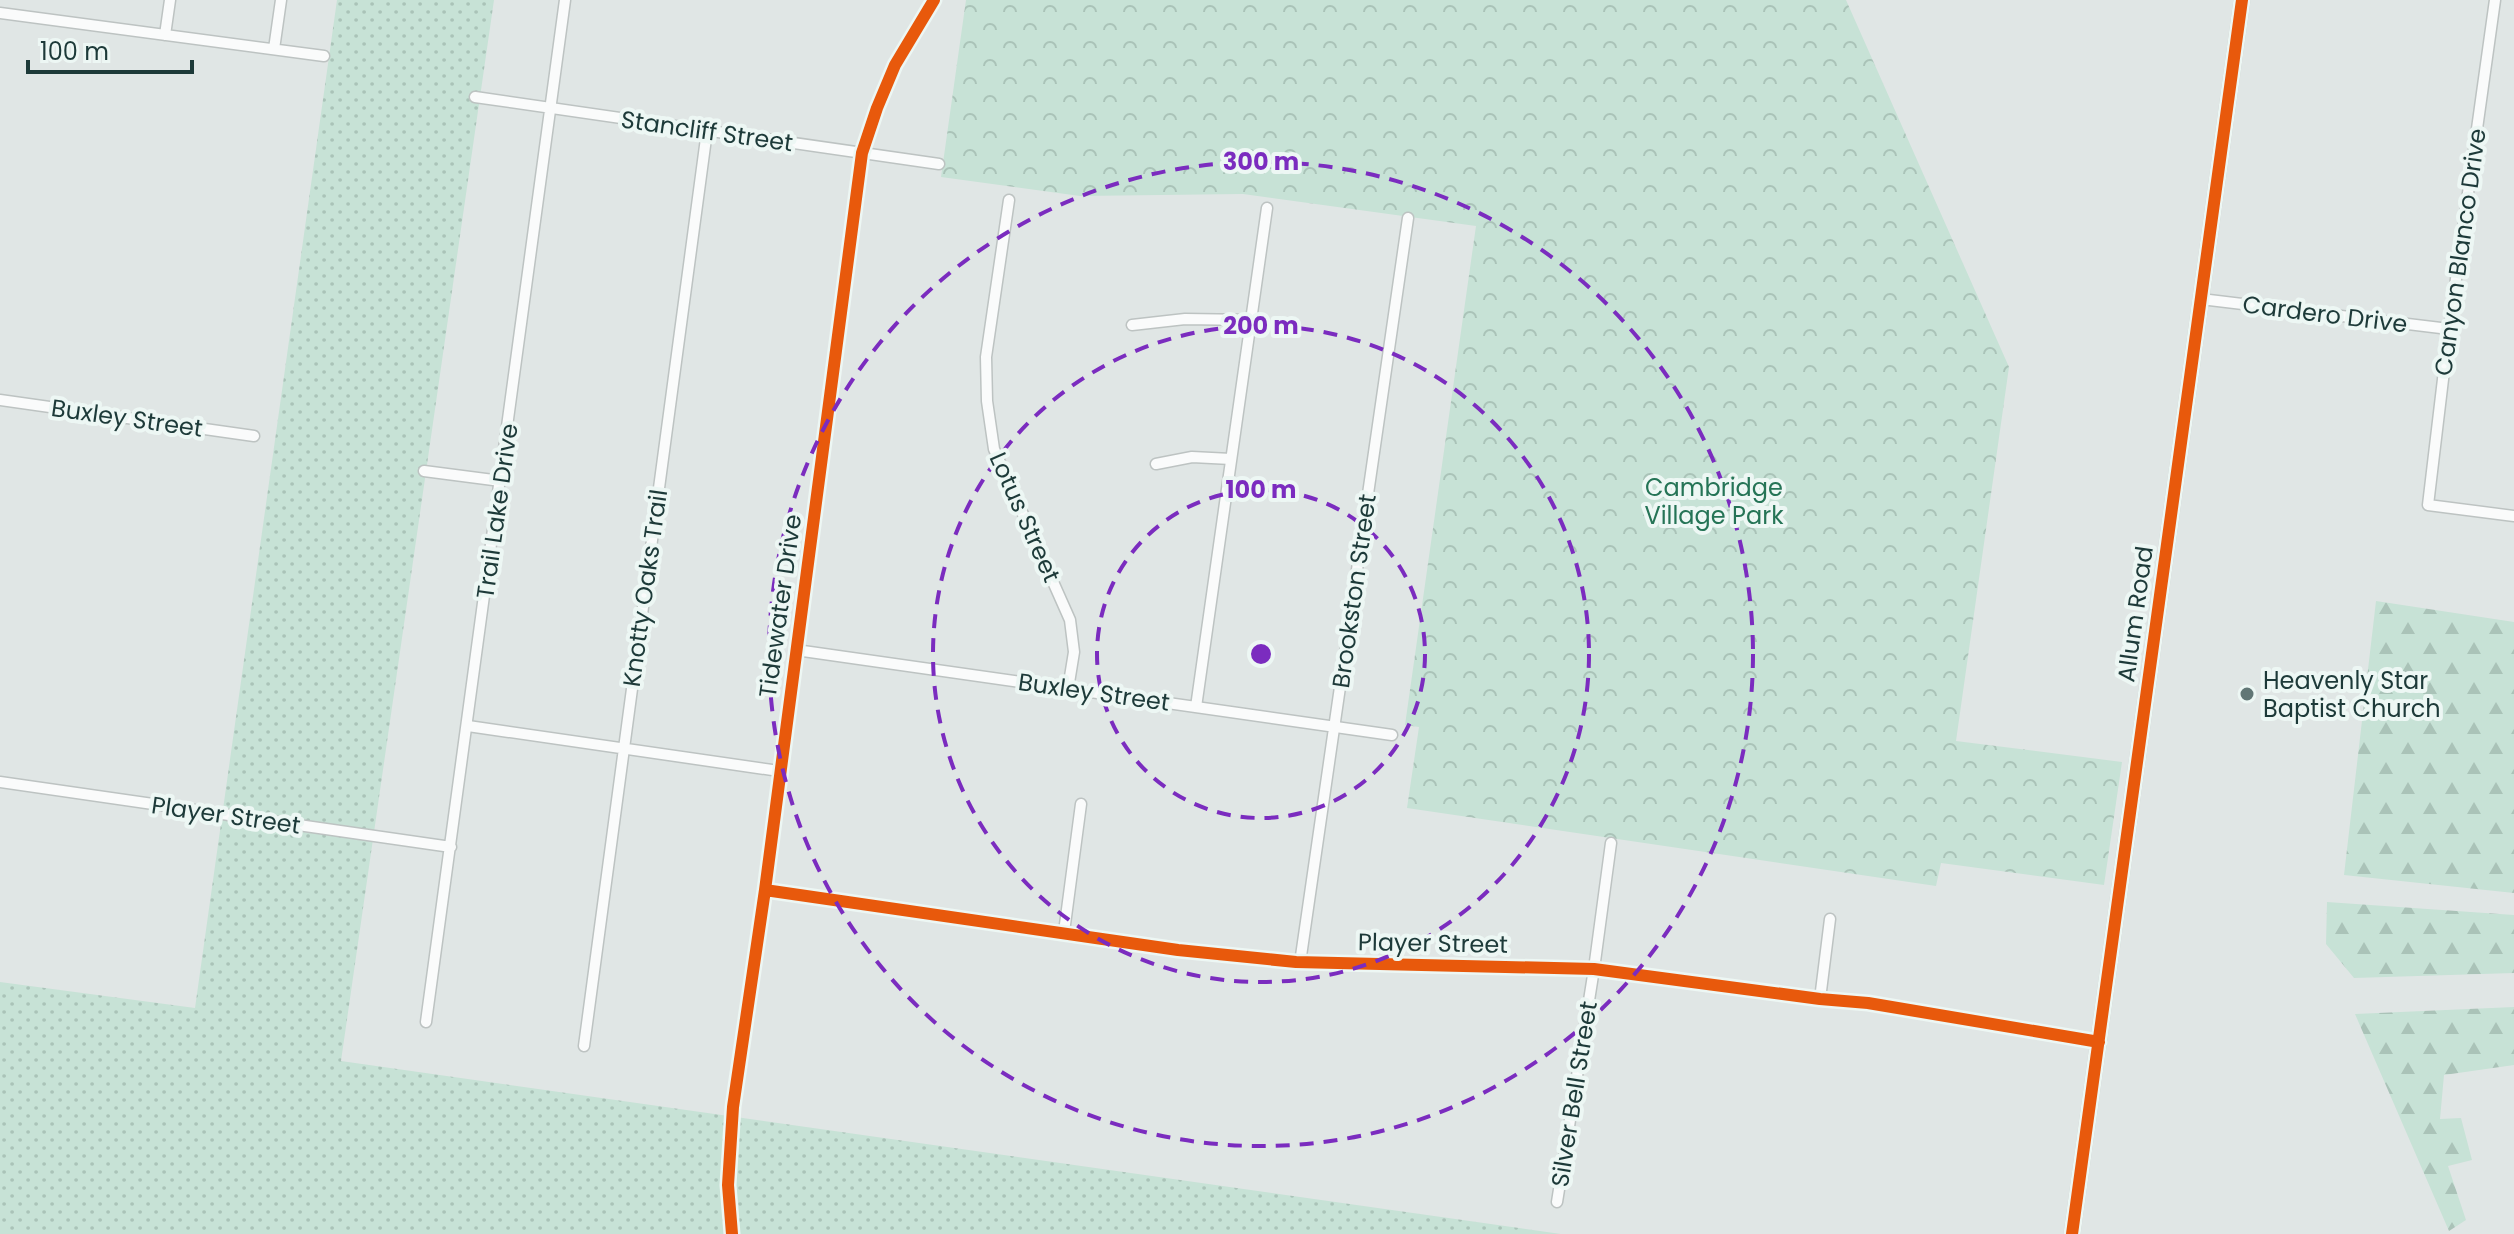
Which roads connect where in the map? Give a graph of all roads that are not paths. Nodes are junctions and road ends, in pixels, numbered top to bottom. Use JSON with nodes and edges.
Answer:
{"nodes":[{"id":1,"x":170,"y":0,"type":"edge"},
{"id":2,"x":281,"y":0,"type":"edge"},
{"id":3,"x":565,"y":0,"type":"edge"},
{"id":4,"x":2242,"y":0,"type":"edge"},
{"id":5,"x":2495,"y":0,"type":"edge"},
{"id":6,"x":931,"y":1,"type":"edge"},
{"id":7,"x":0,"y":13,"type":"edge"},
{"id":8,"x":165,"y":35,"type":"junction"},
{"id":9,"x":274,"y":49,"type":"junction"},
{"id":10,"x":324,"y":56,"type":"dead end"},
{"id":11,"x":475,"y":97,"type":"dead end"},
{"id":12,"x":550,"y":108,"type":"junction"},
{"id":13,"x":707,"y":131,"type":"junction"},
{"id":14,"x":862,"y":153,"type":"junction"},
{"id":15,"x":939,"y":164,"type":"dead end"},
{"id":16,"x":1009,"y":200,"type":"dead end"},
{"id":17,"x":1267,"y":208,"type":"dead end"},
{"id":18,"x":1408,"y":218,"type":"dead end"},
{"id":19,"x":2201,"y":299,"type":"junction"},
{"id":20,"x":1251,"y":320,"type":"junction"},
{"id":21,"x":1132,"y":325,"type":"dead end"},
{"id":22,"x":2449,"y":329,"type":"junction"},
{"id":23,"x":0,"y":400,"type":"edge"},
{"id":24,"x":254,"y":436,"type":"dead end"},
{"id":25,"x":1231,"y":459,"type":"junction"},
{"id":26,"x":1156,"y":464,"type":"dead end"},
{"id":27,"x":424,"y":471,"type":"dead end"},
{"id":28,"x":501,"y":481,"type":"junction"},
{"id":29,"x":2514,"y":516,"type":"edge"},
{"id":30,"x":796,"y":650,"type":"junction"},
{"id":31,"x":1068,"y":689,"type":"junction"},
{"id":32,"x":1196,"y":707,"type":"junction"},
{"id":33,"x":468,"y":726,"type":"junction"},
{"id":34,"x":1334,"y":727,"type":"junction"},
{"id":35,"x":1392,"y":735,"type":"dead end"},
{"id":36,"x":623,"y":748,"type":"junction"},
{"id":37,"x":779,"y":771,"type":"junction"},
{"id":38,"x":0,"y":782,"type":"edge"},
{"id":39,"x":1081,"y":804,"type":"dead end"},
{"id":40,"x":1611,"y":843,"type":"dead end"},
{"id":41,"x":451,"y":847,"type":"junction"},
{"id":42,"x":765,"y":890,"type":"junction"},
{"id":43,"x":1830,"y":919,"type":"dead end"},
{"id":44,"x":1064,"y":932,"type":"junction"},
{"id":45,"x":1300,"y":963,"type":"junction"},
{"id":46,"x":1594,"y":969,"type":"junction"},
{"id":47,"x":1820,"y":999,"type":"junction"},
{"id":48,"x":426,"y":1022,"type":"dead end"},
{"id":49,"x":2099,"y":1042,"type":"junction"},
{"id":50,"x":584,"y":1046,"type":"dead end"},
{"id":51,"x":1557,"y":1202,"type":"dead end"},
{"id":52,"x":732,"y":1234,"type":"edge"},
{"id":53,"x":2072,"y":1234,"type":"edge"}],
"edges":[{"from":1,"to":8,"type":"street"},
{"from":2,"to":9,"type":"street"},
{"from":3,"to":12,"type":"street","name":"Trail Lake Drive"},
{"from":4,"to":19,"type":"street","name":"Allum Road"},
{"from":5,"to":22,"type":"street","name":"Canyon Blanco Drive"},
{"from":6,"to":14,"type":"street","name":"Tidewater Drive"},
{"from":7,"to":8,"type":"street"},
{"from":8,"to":9,"type":"street"},
{"from":9,"to":10,"type":"street"},
{"from":11,"to":12,"type":"street","name":"Stancliff Street"},
{"from":12,"to":13,"type":"street","name":"Stancliff Street"},
{"from":12,"to":28,"type":"street","name":"Trail Lake Drive"},
{"from":13,"to":14,"type":"street","name":"Stancliff Street"},
{"from":13,"to":36,"type":"street","name":"Knotty Oaks Trail"},
{"from":14,"to":15,"type":"street","name":"Stancliff Street"},
{"from":14,"to":30,"type":"street","name":"Tidewater Drive"},
{"from":16,"to":31,"type":"street","name":"Lotus Street"},
{"from":17,"to":20,"type":"street"},
{"from":18,"to":34,"type":"street","name":"Brookston Street"},
{"from":19,"to":22,"type":"street","name":"Cardero Drive"},
{"from":19,"to":49,"type":"street","name":"Allum Road"},
{"from":20,"to":21,"type":"street"},
{"from":20,"to":25,"type":"street"},
{"from":22,"to":29,"type":"street","name":"Canyon Blanco Drive"},
{"from":23,"to":24,"type":"street","name":"Buxley Street"},
{"from":25,"to":26,"type":"street"},
{"from":25,"to":32,"type":"street"},
{"from":27,"to":28,"type":"street"},
{"from":28,"to":33,"type":"street","name":"Trail Lake Drive"},
{"from":30,"to":31,"type":"street","name":"Buxley Street"},
{"from":30,"to":37,"type":"street","name":"Tidewater Drive"},
{"from":31,"to":32,"type":"street","name":"Buxley Street"},
{"from":32,"to":34,"type":"street","name":"Buxley Street"},
{"from":33,"to":36,"type":"street"},
{"from":33,"to":41,"type":"street","name":"Trail Lake Drive"},
{"from":34,"to":35,"type":"street","name":"Buxley Street"},
{"from":34,"to":45,"type":"street","name":"Brookston Street"},
{"from":36,"to":37,"type":"street"},
{"from":36,"to":50,"type":"street","name":"Knotty Oaks Trail"},
{"from":37,"to":42,"type":"street","name":"Tidewater Drive"},
{"from":38,"to":41,"type":"street","name":"Player Street"},
{"from":39,"to":44,"type":"street"},
{"from":40,"to":46,"type":"street","name":"Silver Bell Street"},
{"from":41,"to":48,"type":"street","name":"Trail Lake Drive"},
{"from":42,"to":44,"type":"street","name":"Player Street"},
{"from":42,"to":52,"type":"street","name":"Tidewater Drive"},
{"from":43,"to":47,"type":"street"},
{"from":44,"to":45,"type":"street","name":"Player Street"},
{"from":45,"to":46,"type":"street","name":"Player Street"},
{"from":46,"to":47,"type":"street","name":"Player Street"},
{"from":46,"to":51,"type":"street","name":"Silver Bell Street"},
{"from":47,"to":49,"type":"street","name":"Player Street"},
{"from":49,"to":53,"type":"street","name":"Allum Road"}]}
